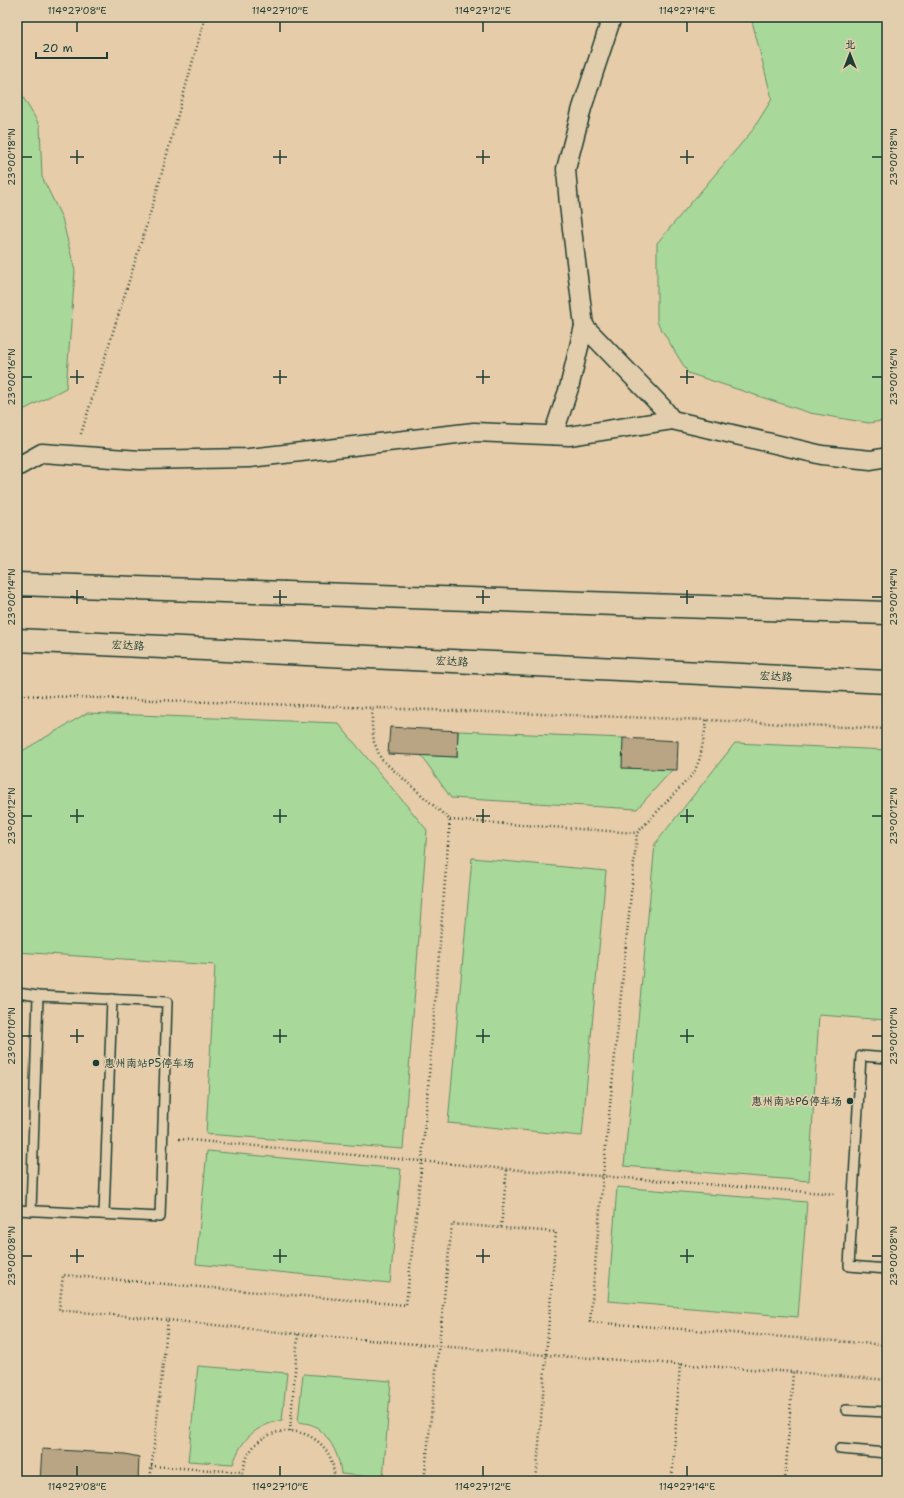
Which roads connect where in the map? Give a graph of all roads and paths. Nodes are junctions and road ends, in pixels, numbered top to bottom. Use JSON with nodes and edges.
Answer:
{"nodes":[{"id":1,"x":205,"y":17,"type":"edge"},
{"id":2,"x":612,"y":17,"type":"edge"},
{"id":3,"x":584,"y":326,"type":"junction"},
{"id":4,"x":672,"y":420,"type":"junction"},
{"id":5,"x":553,"y":435,"type":"junction"},
{"id":6,"x":74,"y":455,"type":"junction"},
{"id":7,"x":887,"y":457,"type":"edge"},
{"id":8,"x":17,"y":467,"type":"edge"},
{"id":9,"x":17,"y":584,"type":"edge"},
{"id":10,"x":887,"y":613,"type":"edge"},
{"id":11,"x":17,"y":640,"type":"edge"},
{"id":12,"x":887,"y":682,"type":"edge"},
{"id":13,"x":17,"y":695,"type":"edge"},
{"id":14,"x":372,"y":708,"type":"junction"},
{"id":15,"x":706,"y":720,"type":"junction"},
{"id":16,"x":887,"y":729,"type":"edge"},
{"id":17,"x":450,"y":820,"type":"junction"},
{"id":18,"x":637,"y":833,"type":"junction"},
{"id":19,"x":17,"y":993,"type":"edge"},
{"id":20,"x":38,"y":996,"type":"junction"},
{"id":21,"x":112,"y":1000,"type":"junction"},
{"id":22,"x":887,"y":1058,"type":"edge"},
{"id":23,"x":163,"y":1138,"type":"junction"},
{"id":24,"x":422,"y":1160,"type":"junction"},
{"id":25,"x":507,"y":1169,"type":"junction"},
{"id":26,"x":603,"y":1176,"type":"junction"},
{"id":27,"x":853,"y":1195,"type":"junction"},
{"id":28,"x":17,"y":1210,"type":"edge"},
{"id":29,"x":31,"y":1211,"type":"junction"},
{"id":30,"x":104,"y":1214,"type":"junction"},
{"id":31,"x":501,"y":1227,"type":"junction"},
{"id":32,"x":887,"y":1269,"type":"edge"},
{"id":33,"x":168,"y":1320,"type":"junction"},
{"id":34,"x":298,"y":1334,"type":"junction"},
{"id":35,"x":887,"y":1344,"type":"edge"},
{"id":36,"x":438,"y":1346,"type":"junction"},
{"id":37,"x":546,"y":1355,"type":"junction"},
{"id":38,"x":680,"y":1364,"type":"junction"},
{"id":39,"x":793,"y":1372,"type":"junction"},
{"id":40,"x":887,"y":1380,"type":"edge"},
{"id":41,"x":846,"y":1410,"type":"dead end"},
{"id":42,"x":887,"y":1412,"type":"edge"},
{"id":43,"x":290,"y":1431,"type":"junction"},
{"id":44,"x":840,"y":1449,"type":"dead end"},
{"id":45,"x":887,"y":1453,"type":"edge"},
{"id":46,"x":151,"y":1466,"type":"junction"},
{"id":47,"x":242,"y":1472,"type":"junction"},
{"id":48,"x":334,"y":1480,"type":"edge"},
{"id":49,"x":150,"y":1481,"type":"edge"},
{"id":50,"x":242,"y":1481,"type":"edge"},
{"id":51,"x":350,"y":1481,"type":"edge"},
{"id":52,"x":424,"y":1481,"type":"edge"},
{"id":53,"x":536,"y":1481,"type":"edge"},
{"id":54,"x":672,"y":1481,"type":"edge"},
{"id":55,"x":785,"y":1481,"type":"edge"}],
"edges":[{"from":1,"to":6,"type":"path"},
{"from":2,"to":3,"type":"street"},
{"from":3,"to":4,"type":"street"},
{"from":3,"to":5,"type":"street"},
{"from":4,"to":5,"type":"street"},
{"from":4,"to":7,"type":"street"},
{"from":5,"to":6,"type":"street"},
{"from":6,"to":8,"type":"street"},
{"from":9,"to":10,"type":"main road"},
{"from":11,"to":12,"type":"main road","name":"宏达路"},
{"from":13,"to":14,"type":"path"},
{"from":14,"to":15,"type":"path"},
{"from":14,"to":17,"type":"path"},
{"from":15,"to":16,"type":"path"},
{"from":15,"to":18,"type":"path"},
{"from":17,"to":18,"type":"path"},
{"from":17,"to":24,"type":"path"},
{"from":18,"to":26,"type":"path"},
{"from":19,"to":20,"type":"lane"},
{"from":20,"to":21,"type":"lane"},
{"from":20,"to":29,"type":"lane"},
{"from":21,"to":23,"type":"lane"},
{"from":21,"to":30,"type":"lane"},
{"from":22,"to":27,"type":"lane"},
{"from":23,"to":24,"type":"path"},
{"from":23,"to":30,"type":"lane"},
{"from":24,"to":25,"type":"path"},
{"from":24,"to":33,"type":"path"},
{"from":25,"to":26,"type":"path"},
{"from":25,"to":31,"type":"path"},
{"from":26,"to":27,"type":"path"},
{"from":26,"to":35,"type":"path"},
{"from":27,"to":32,"type":"lane"},
{"from":28,"to":29,"type":"lane"},
{"from":29,"to":30,"type":"lane"},
{"from":31,"to":36,"type":"path"},
{"from":31,"to":37,"type":"path"},
{"from":33,"to":34,"type":"path"},
{"from":33,"to":46,"type":"path"},
{"from":34,"to":36,"type":"path"},
{"from":34,"to":43,"type":"path"},
{"from":36,"to":37,"type":"path"},
{"from":36,"to":52,"type":"path"},
{"from":37,"to":38,"type":"path"},
{"from":37,"to":53,"type":"path"},
{"from":38,"to":39,"type":"path"},
{"from":38,"to":54,"type":"path"},
{"from":39,"to":40,"type":"path"},
{"from":39,"to":55,"type":"path"},
{"from":41,"to":42,"type":"lane"},
{"from":43,"to":47,"type":"path"},
{"from":43,"to":48,"type":"path"},
{"from":44,"to":45,"type":"lane"},
{"from":46,"to":47,"type":"path"},
{"from":46,"to":49,"type":"path"},
{"from":47,"to":50,"type":"path"},
{"from":48,"to":51,"type":"path"}]}
